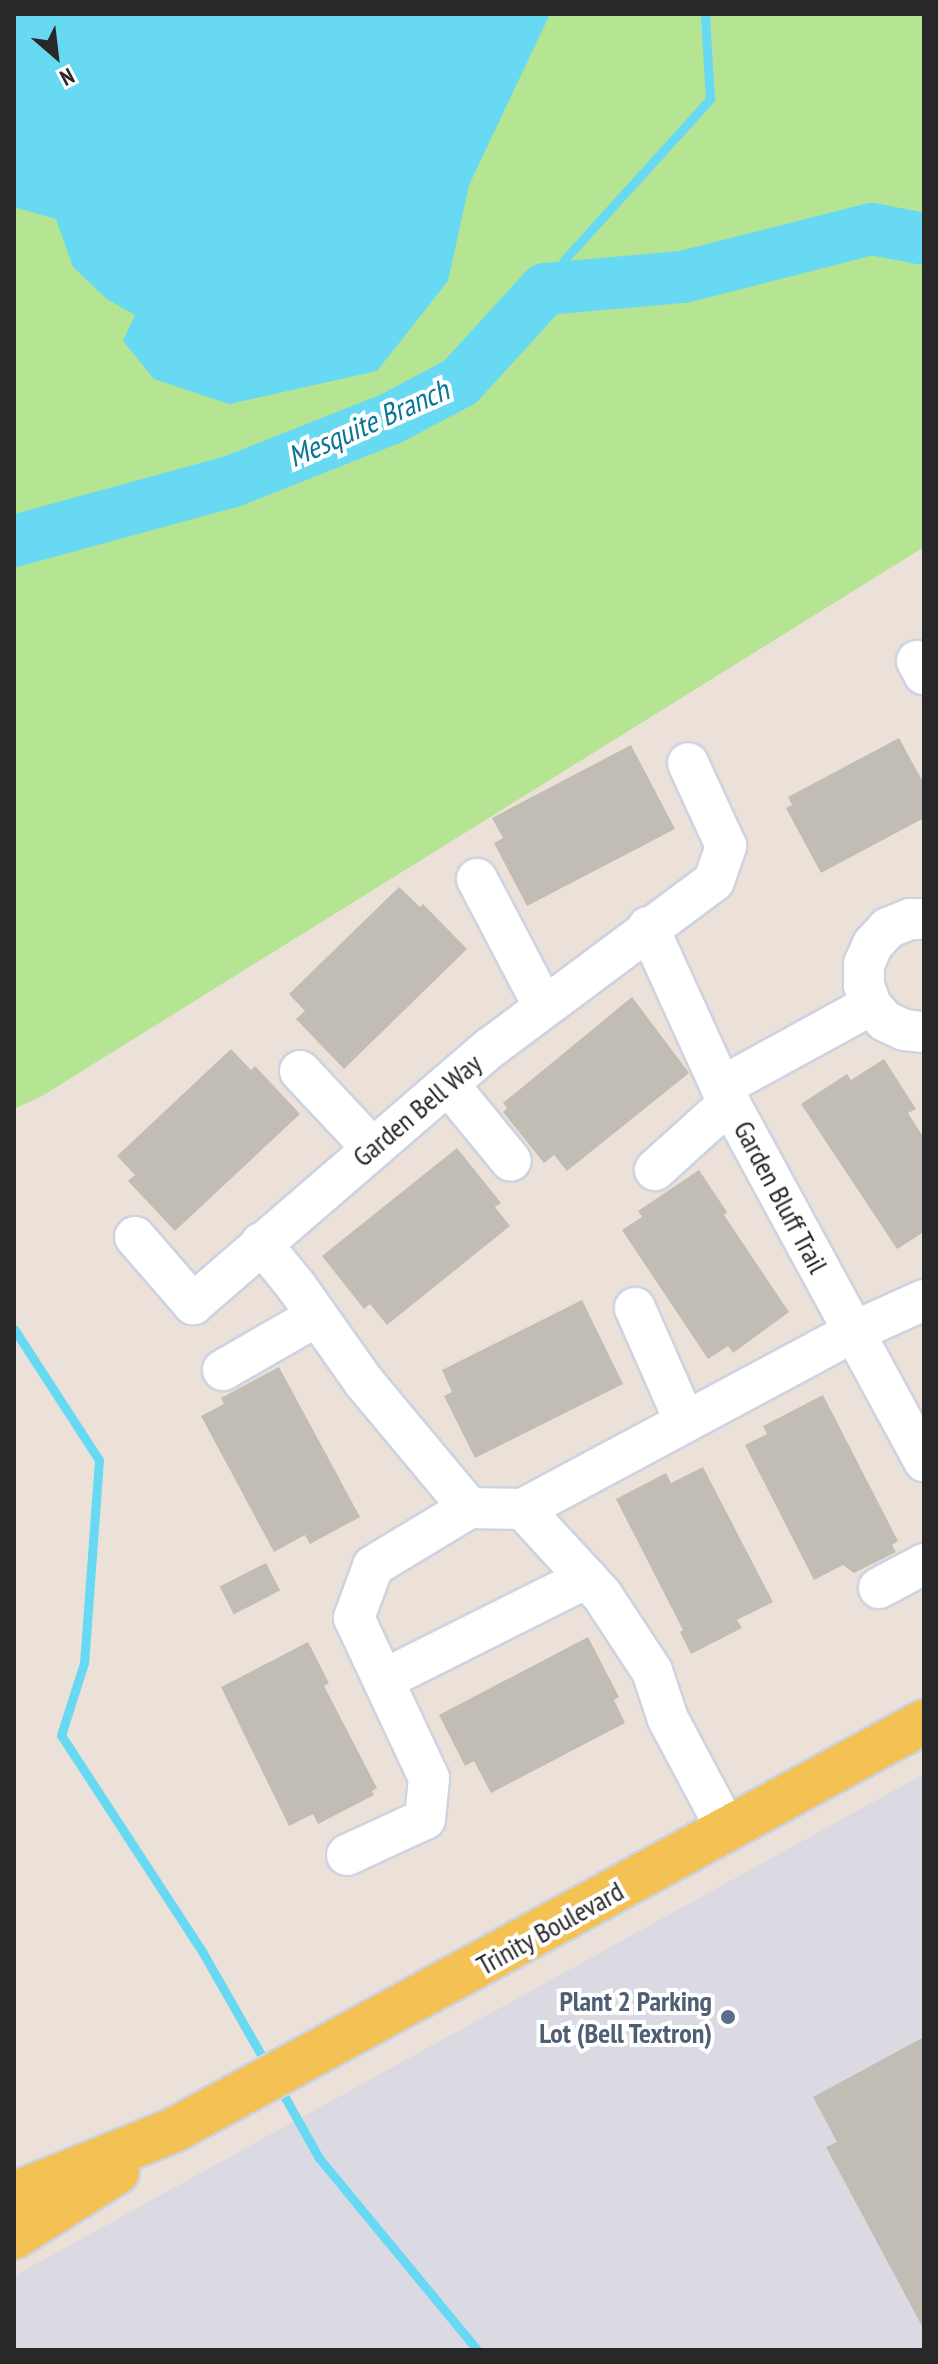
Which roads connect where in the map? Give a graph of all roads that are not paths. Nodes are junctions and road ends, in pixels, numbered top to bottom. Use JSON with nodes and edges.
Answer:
{"nodes":[{"id":1,"x":688,"y":763,"type":"dead end"},
{"id":2,"x":477,"y":879,"type":"dead end"},
{"id":3,"x":924,"y":919,"type":"edge"},
{"id":4,"x":648,"y":927,"type":"junction"},
{"id":5,"x":871,"y":1005,"type":"junction"},
{"id":6,"x":544,"y":1007,"type":"junction"},
{"id":7,"x":923,"y":1034,"type":"edge"},
{"id":8,"x":300,"y":1071,"type":"dead end"},
{"id":9,"x":448,"y":1084,"type":"junction"},
{"id":10,"x":726,"y":1095,"type":"junction"},
{"id":11,"x":372,"y":1148,"type":"junction"},
{"id":12,"x":511,"y":1161,"type":"dead end"},
{"id":13,"x":655,"y":1170,"type":"dead end"},
{"id":14,"x":135,"y":1237,"type":"dead end"},
{"id":15,"x":261,"y":1243,"type":"junction"},
{"id":16,"x":924,"y":1300,"type":"edge"},
{"id":17,"x":635,"y":1308,"type":"dead end"},
{"id":18,"x":317,"y":1316,"type":"junction"},
{"id":19,"x":853,"y":1332,"type":"junction"},
{"id":20,"x":223,"y":1370,"type":"dead end"},
{"id":21,"x":685,"y":1422,"type":"junction"},
{"id":22,"x":924,"y":1461,"type":"edge"},
{"id":23,"x":469,"y":1508,"type":"junction"},
{"id":24,"x":523,"y":1509,"type":"junction"},
{"id":25,"x":924,"y":1564,"type":"edge"},
{"id":26,"x":587,"y":1578,"type":"junction"},
{"id":27,"x":879,"y":1588,"type":"dead end"},
{"id":28,"x":383,"y":1680,"type":"junction"},
{"id":29,"x":924,"y":1722,"type":"edge"},
{"id":30,"x":727,"y":1830,"type":"junction"},
{"id":31,"x":347,"y":1855,"type":"dead end"},
{"id":32,"x":174,"y":2130,"type":"junction"},
{"id":33,"x":14,"y":2194,"type":"edge"},
{"id":34,"x":14,"y":2237,"type":"edge"}],
"edges":[{"from":1,"to":4,"type":"street","name":"Garden Bell Way"},
{"from":2,"to":6,"type":"street"},
{"from":3,"to":5,"type":"street"},
{"from":4,"to":6,"type":"street","name":"Garden Bell Way"},
{"from":4,"to":10,"type":"street","name":"Garden Bluff Trail"},
{"from":5,"to":7,"type":"street"},
{"from":5,"to":10,"type":"street"},
{"from":6,"to":9,"type":"street","name":"Garden Bell Way"},
{"from":8,"to":11,"type":"street"},
{"from":9,"to":11,"type":"street","name":"Garden Bell Way"},
{"from":9,"to":12,"type":"street"},
{"from":10,"to":13,"type":"street"},
{"from":10,"to":19,"type":"street","name":"Garden Bluff Trail"},
{"from":11,"to":15,"type":"street","name":"Garden Bell Way"},
{"from":14,"to":15,"type":"street","name":"Garden Bell Way"},
{"from":15,"to":18,"type":"street"},
{"from":16,"to":19,"type":"street"},
{"from":17,"to":21,"type":"street"},
{"from":18,"to":20,"type":"street"},
{"from":18,"to":23,"type":"street"},
{"from":19,"to":21,"type":"street"},
{"from":19,"to":22,"type":"street","name":"Garden Bluff Trail"},
{"from":21,"to":24,"type":"street"},
{"from":23,"to":24,"type":"street"},
{"from":23,"to":28,"type":"street"},
{"from":24,"to":26,"type":"street"},
{"from":25,"to":27,"type":"street"},
{"from":26,"to":28,"type":"street"},
{"from":26,"to":30,"type":"street"},
{"from":28,"to":31,"type":"street"},
{"from":29,"to":30,"type":"main road","name":"Trinity Boulevard"},
{"from":30,"to":32,"type":"main road","name":"Trinity Boulevard"},
{"from":32,"to":33,"type":"main road","name":"Trinity Boulevard"},
{"from":32,"to":34,"type":"main road","name":"Trinity Boulevard"}]}
